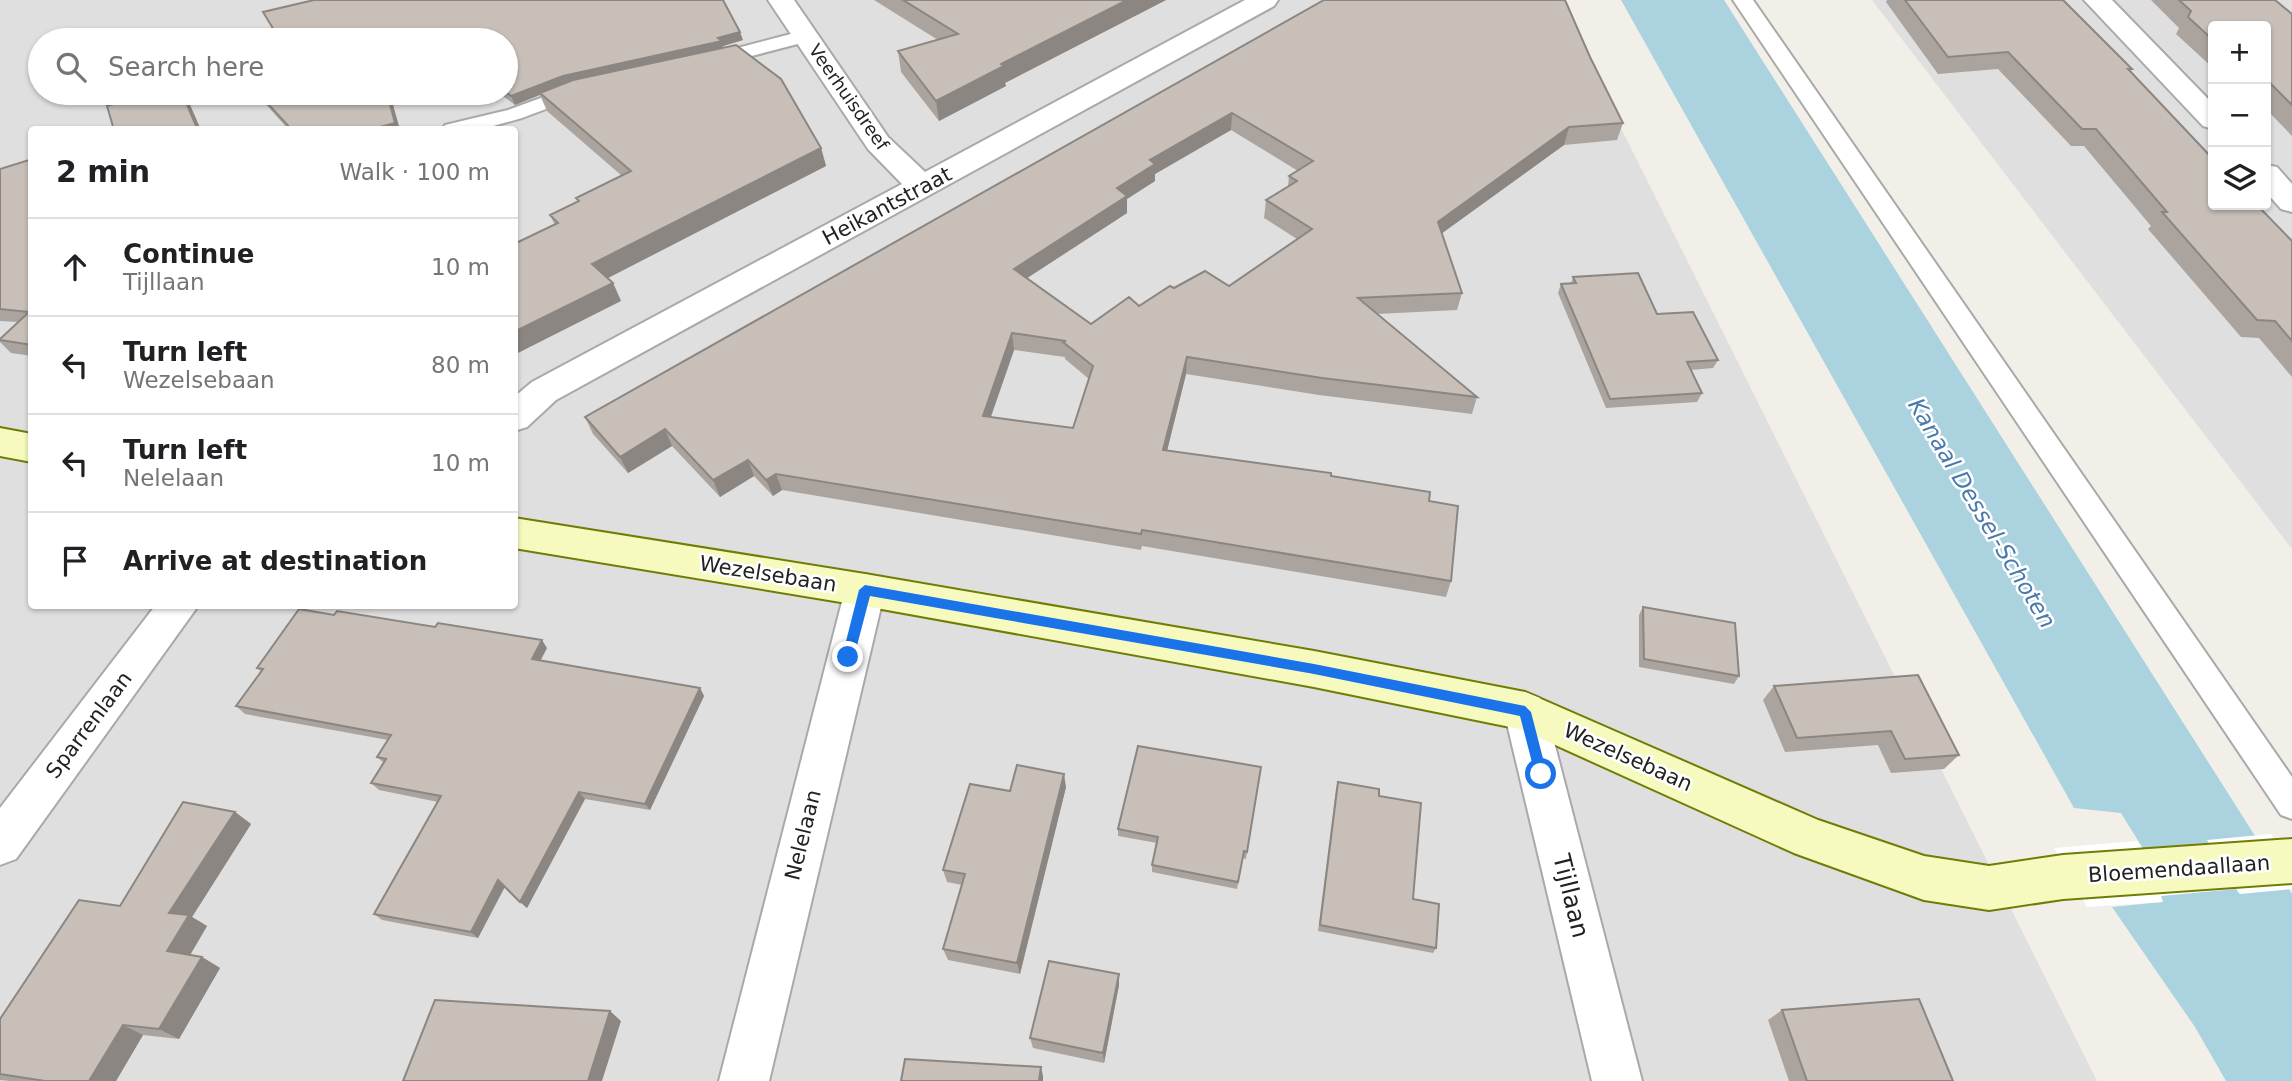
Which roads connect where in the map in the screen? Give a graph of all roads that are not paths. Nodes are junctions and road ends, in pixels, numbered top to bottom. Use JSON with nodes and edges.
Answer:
{"nodes":[{"id":1,"x":781,"y":0,"type":"edge"},
{"id":2,"x":1265,"y":0,"type":"edge"},
{"id":3,"x":1743,"y":0,"type":"edge"},
{"id":4,"x":2097,"y":0,"type":"edge"},
{"id":5,"x":806,"y":36,"type":"junction"},
{"id":6,"x":691,"y":65,"type":"edge"},
{"id":7,"x":600,"y":86,"type":"edge"},
{"id":8,"x":2208,"y":115,"type":"edge"},
{"id":9,"x":468,"y":126,"type":"edge"},
{"id":10,"x":2271,"y":179,"type":"edge"},
{"id":11,"x":923,"y":187,"type":"junction"},
{"id":12,"x":2292,"y":202,"type":"edge"},
{"id":13,"x":518,"y":414,"type":"edge"},
{"id":14,"x":0,"y":442,"type":"edge"},
{"id":15,"x":28,"y":447,"type":"edge"},
{"id":16,"x":518,"y":534,"type":"edge"},
{"id":17,"x":865,"y":590,"type":"junction"},
{"id":18,"x":176,"y":609,"type":"edge"},
{"id":19,"x":1525,"y":712,"type":"junction"},
{"id":20,"x":2292,"y":804,"type":"edge"},
{"id":21,"x":0,"y":844,"type":"edge"},
{"id":22,"x":2291,"y":861,"type":"edge"},
{"id":23,"x":2070,"y":877,"type":"joint"},
{"id":24,"x":744,"y":1081,"type":"edge"},
{"id":25,"x":1617,"y":1081,"type":"edge"}],
"edges":[{"from":1,"to":5,"type":"street","name":"Veerhuisdreef"},
{"from":2,"to":11,"type":"street","name":"Heikantstraat"},
{"from":3,"to":20,"type":"lane"},
{"from":4,"to":8,"type":"street"},
{"from":5,"to":6,"type":"lane","name":"Veerhuisdreef"},
{"from":5,"to":11,"type":"street","name":"Veerhuisdreef"},
{"from":7,"to":9,"type":"lane"},
{"from":10,"to":12,"type":"street"},
{"from":11,"to":13,"type":"street","name":"Heikantstraat"},
{"from":14,"to":15,"type":"street"},
{"from":16,"to":17,"type":"street","name":"Wezelsebaan"},
{"from":17,"to":19,"type":"street","name":"Wezelsebaan"},
{"from":17,"to":24,"type":"street","name":"Nelelaan"},
{"from":18,"to":21,"type":"street","name":"Sparrenlaan"},
{"from":19,"to":23,"type":"street","name":"Wezelsebaan"},
{"from":19,"to":25,"type":"street","name":"Tijllaan"},
{"from":22,"to":23,"type":"street","name":"Bloemendaallaan"}]}
